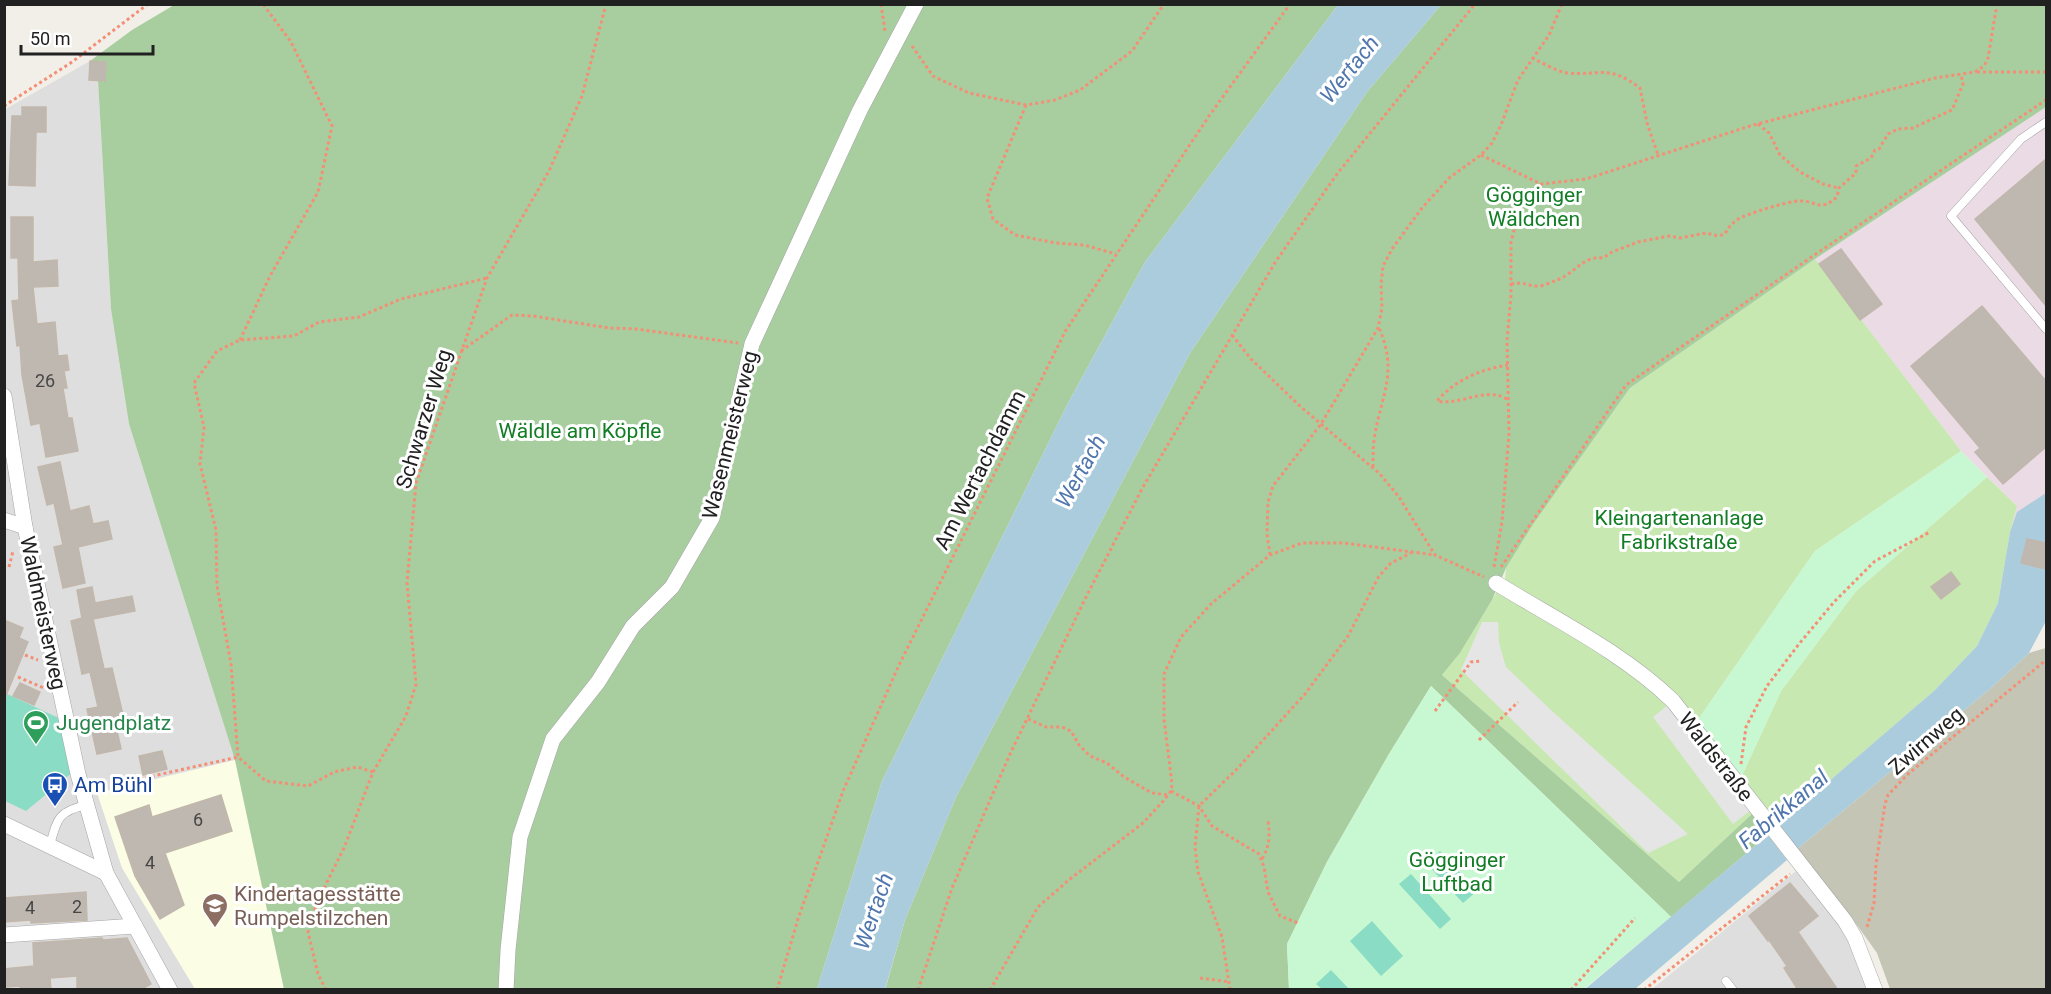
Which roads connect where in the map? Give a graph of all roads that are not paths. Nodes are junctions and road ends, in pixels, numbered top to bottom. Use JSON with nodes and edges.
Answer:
{"nodes":[{"id":1,"x":916,"y":4,"type":"edge"},
{"id":2,"x":2046,"y":122,"type":"edge"},
{"id":3,"x":2046,"y":329,"type":"edge"},
{"id":4,"x":4,"y":396,"type":"edge"},
{"id":5,"x":4,"y":520,"type":"edge"},
{"id":6,"x":25,"y":527,"type":"junction"},
{"id":7,"x":1496,"y":583,"type":"road end"},
{"id":8,"x":85,"y":798,"type":"junction"},
{"id":9,"x":4,"y":824,"type":"edge"},
{"id":10,"x":50,"y":845,"type":"junction"},
{"id":11,"x":106,"y":873,"type":"junction"},
{"id":12,"x":135,"y":926,"type":"junction"},
{"id":13,"x":4,"y":935,"type":"edge"},
{"id":14,"x":1726,"y":981,"type":"dead end"},
{"id":15,"x":170,"y":990,"type":"edge"},
{"id":16,"x":506,"y":990,"type":"edge"},
{"id":17,"x":1733,"y":990,"type":"edge"},
{"id":18,"x":1875,"y":990,"type":"edge"}],
"edges":[{"from":1,"to":16,"type":"street","name":"Wasenmeisterweg"},
{"from":2,"to":3,"type":"lane"},
{"from":4,"to":6,"type":"street","name":"Waldmeisterweg"},
{"from":5,"to":6,"type":"street"},
{"from":6,"to":8,"type":"street","name":"Waldmeisterweg"},
{"from":7,"to":18,"type":"street","name":"Waldstraße"},
{"from":8,"to":10,"type":"lane"},
{"from":8,"to":11,"type":"street","name":"Waldmeisterweg"},
{"from":9,"to":10,"type":"street"},
{"from":10,"to":11,"type":"street"},
{"from":11,"to":12,"type":"street","name":"Waldmeisterweg"},
{"from":12,"to":13,"type":"street"},
{"from":12,"to":15,"type":"street","name":"Waldmeisterweg"},
{"from":14,"to":17,"type":"lane"}]}
